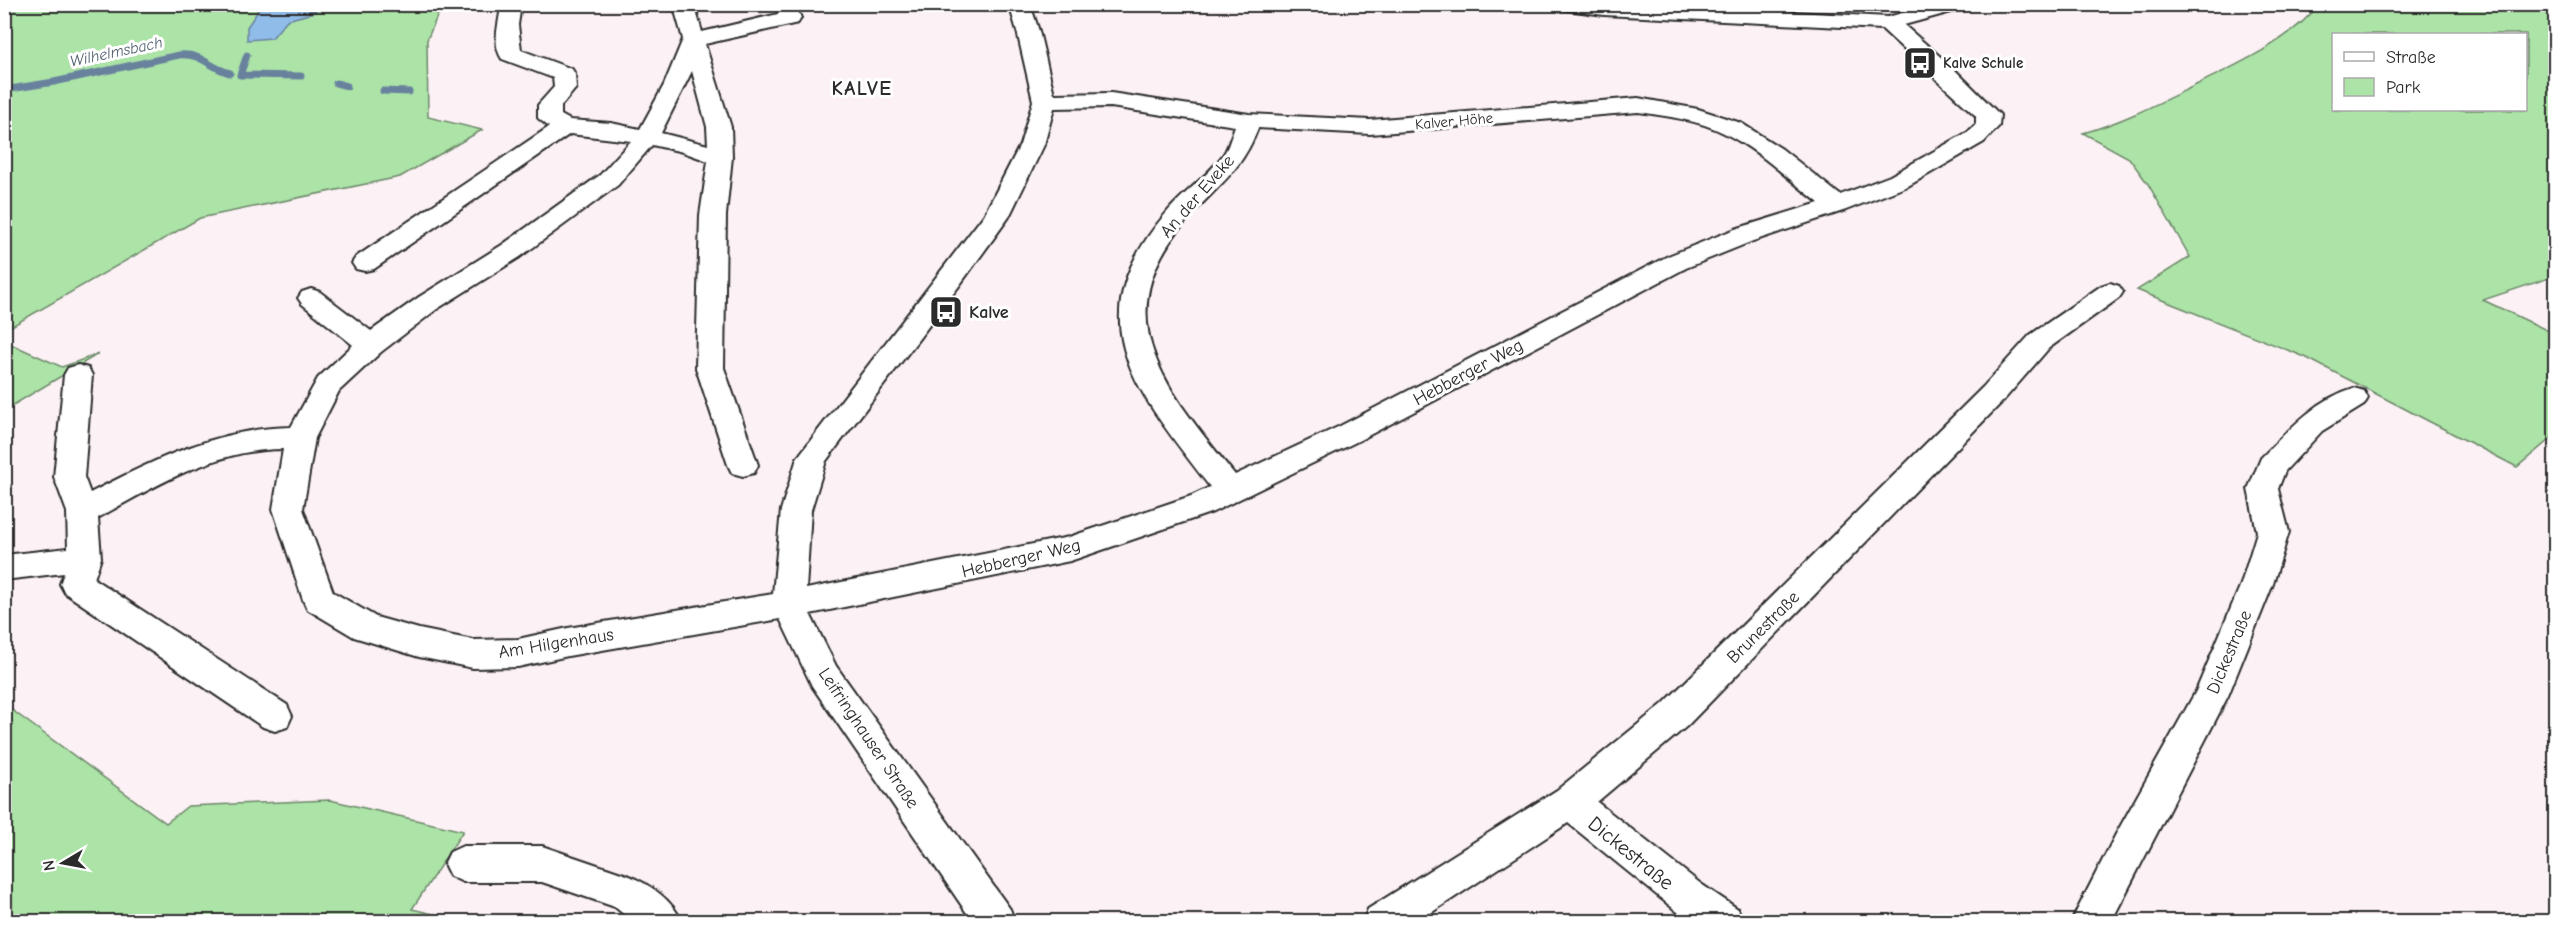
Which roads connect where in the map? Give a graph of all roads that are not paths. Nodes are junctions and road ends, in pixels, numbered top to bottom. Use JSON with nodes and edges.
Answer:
{"nodes":[{"id":1,"x":511,"y":4,"type":"edge"},
{"id":2,"x":683,"y":4,"type":"edge"},
{"id":3,"x":784,"y":4,"type":"edge"},
{"id":4,"x":1019,"y":4,"type":"edge"},
{"id":5,"x":1559,"y":4,"type":"edge"},
{"id":6,"x":1959,"y":4,"type":"edge"},
{"id":7,"x":1888,"y":24,"type":"junction"},
{"id":8,"x":693,"y":40,"type":"junction"},
{"id":9,"x":1044,"y":101,"type":"junction"},
{"id":10,"x":1249,"y":121,"type":"junction"},
{"id":11,"x":566,"y":127,"type":"junction"},
{"id":12,"x":647,"y":137,"type":"junction"},
{"id":13,"x":720,"y":157,"type":"junction"},
{"id":14,"x":1837,"y":205,"type":"junction"},
{"id":15,"x":365,"y":263,"type":"dead end"},
{"id":16,"x":2110,"y":292,"type":"dead end"},
{"id":17,"x":310,"y":298,"type":"dead end"},
{"id":18,"x":371,"y":345,"type":"junction"},
{"id":19,"x":78,"y":375,"type":"dead end"},
{"id":20,"x":2354,"y":398,"type":"dead end"},
{"id":21,"x":300,"y":438,"type":"junction"},
{"id":22,"x":743,"y":465,"type":"dead end"},
{"id":23,"x":1230,"y":491,"type":"junction"},
{"id":24,"x":81,"y":512,"type":"junction"},
{"id":25,"x":86,"y":558,"type":"junction"},
{"id":26,"x":4,"y":568,"type":"edge"},
{"id":27,"x":789,"y":604,"type":"junction"},
{"id":28,"x":275,"y":716,"type":"dead end"},
{"id":29,"x":1569,"y":802,"type":"junction"},
{"id":30,"x":463,"y":864,"type":"dead end"},
{"id":31,"x":663,"y":921,"type":"edge"},
{"id":32,"x":996,"y":921,"type":"edge"},
{"id":33,"x":1382,"y":921,"type":"edge"},
{"id":34,"x":1724,"y":921,"type":"edge"},
{"id":35,"x":2090,"y":921,"type":"edge"}],
"edges":[{"from":1,"to":11,"type":"street"},
{"from":2,"to":8,"type":"street"},
{"from":3,"to":8,"type":"street"},
{"from":4,"to":9,"type":"street"},
{"from":5,"to":7,"type":"street"},
{"from":6,"to":7,"type":"street"},
{"from":7,"to":14,"type":"street","name":"Hebberger Weg"},
{"from":8,"to":12,"type":"street","name":"Am Hilgenhaus"},
{"from":8,"to":13,"type":"street"},
{"from":9,"to":10,"type":"street","name":"Kalver Höhe"},
{"from":9,"to":27,"type":"street"},
{"from":10,"to":14,"type":"street","name":"Kalver Höhe"},
{"from":10,"to":23,"type":"street","name":"An der Eveke"},
{"from":11,"to":12,"type":"street"},
{"from":11,"to":15,"type":"street"},
{"from":12,"to":13,"type":"street"},
{"from":12,"to":18,"type":"street","name":"Am Hilgenhaus"},
{"from":13,"to":22,"type":"street"},
{"from":14,"to":23,"type":"street","name":"Hebberger Weg"},
{"from":16,"to":29,"type":"street","name":"Brunestraße"},
{"from":17,"to":18,"type":"street"},
{"from":18,"to":21,"type":"street","name":"Am Hilgenhaus"},
{"from":19,"to":24,"type":"street"},
{"from":20,"to":35,"type":"street","name":"Dickestraße"},
{"from":21,"to":24,"type":"street"},
{"from":21,"to":27,"type":"street","name":"Am Hilgenhaus"},
{"from":23,"to":27,"type":"street","name":"Hebberger Weg"},
{"from":24,"to":25,"type":"street"},
{"from":25,"to":26,"type":"street"},
{"from":25,"to":28,"type":"street"},
{"from":27,"to":32,"type":"street","name":"Leifringhauser Straße"},
{"from":29,"to":33,"type":"street","name":"Brunestraße"},
{"from":29,"to":34,"type":"street","name":"Dickestraße"},
{"from":30,"to":31,"type":"street"}]}
